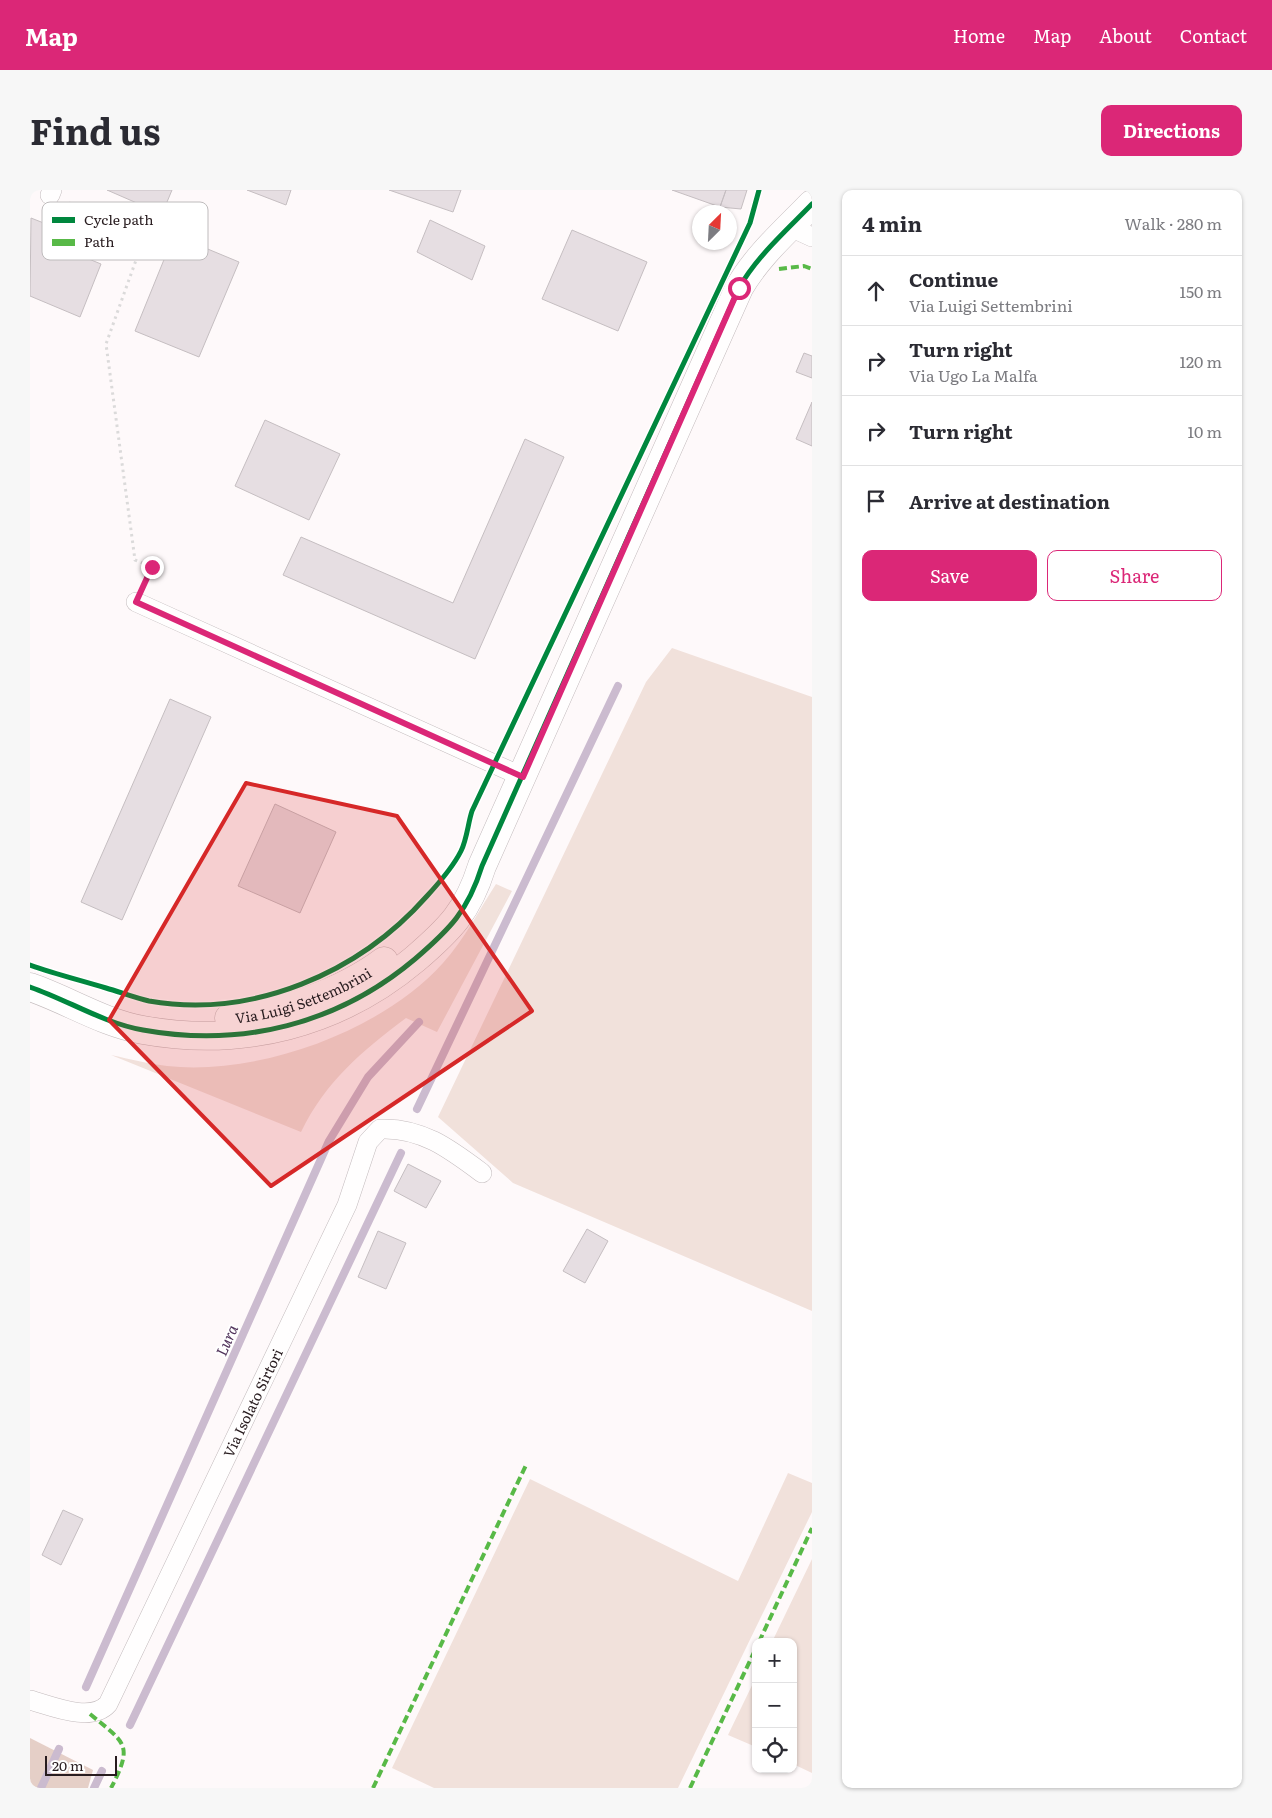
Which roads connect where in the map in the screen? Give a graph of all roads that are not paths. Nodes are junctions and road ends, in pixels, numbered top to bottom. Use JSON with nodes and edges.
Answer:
{"nodes":[{"id":1,"x":812,"y":204,"type":"edge"},
{"id":2,"x":800,"y":234,"type":"edge"},
{"id":3,"x":136,"y":602,"type":"road end"},
{"id":4,"x":523,"y":777,"type":"junction"},
{"id":5,"x":30,"y":987,"type":"edge"},
{"id":6,"x":482,"y":1173,"type":"dead end"},
{"id":7,"x":30,"y":1700,"type":"edge"}],
"edges":[{"from":1,"to":2,"type":"street","name":"Via Luigi Settembrini"},
{"from":2,"to":4,"type":"street","name":"Via Luigi Settembrini"},
{"from":3,"to":4,"type":"street"},
{"from":4,"to":5,"type":"street","name":"Via Luigi Settembrini"},
{"from":6,"to":7,"type":"street","name":"Via Isolato Sirtori"}]}
